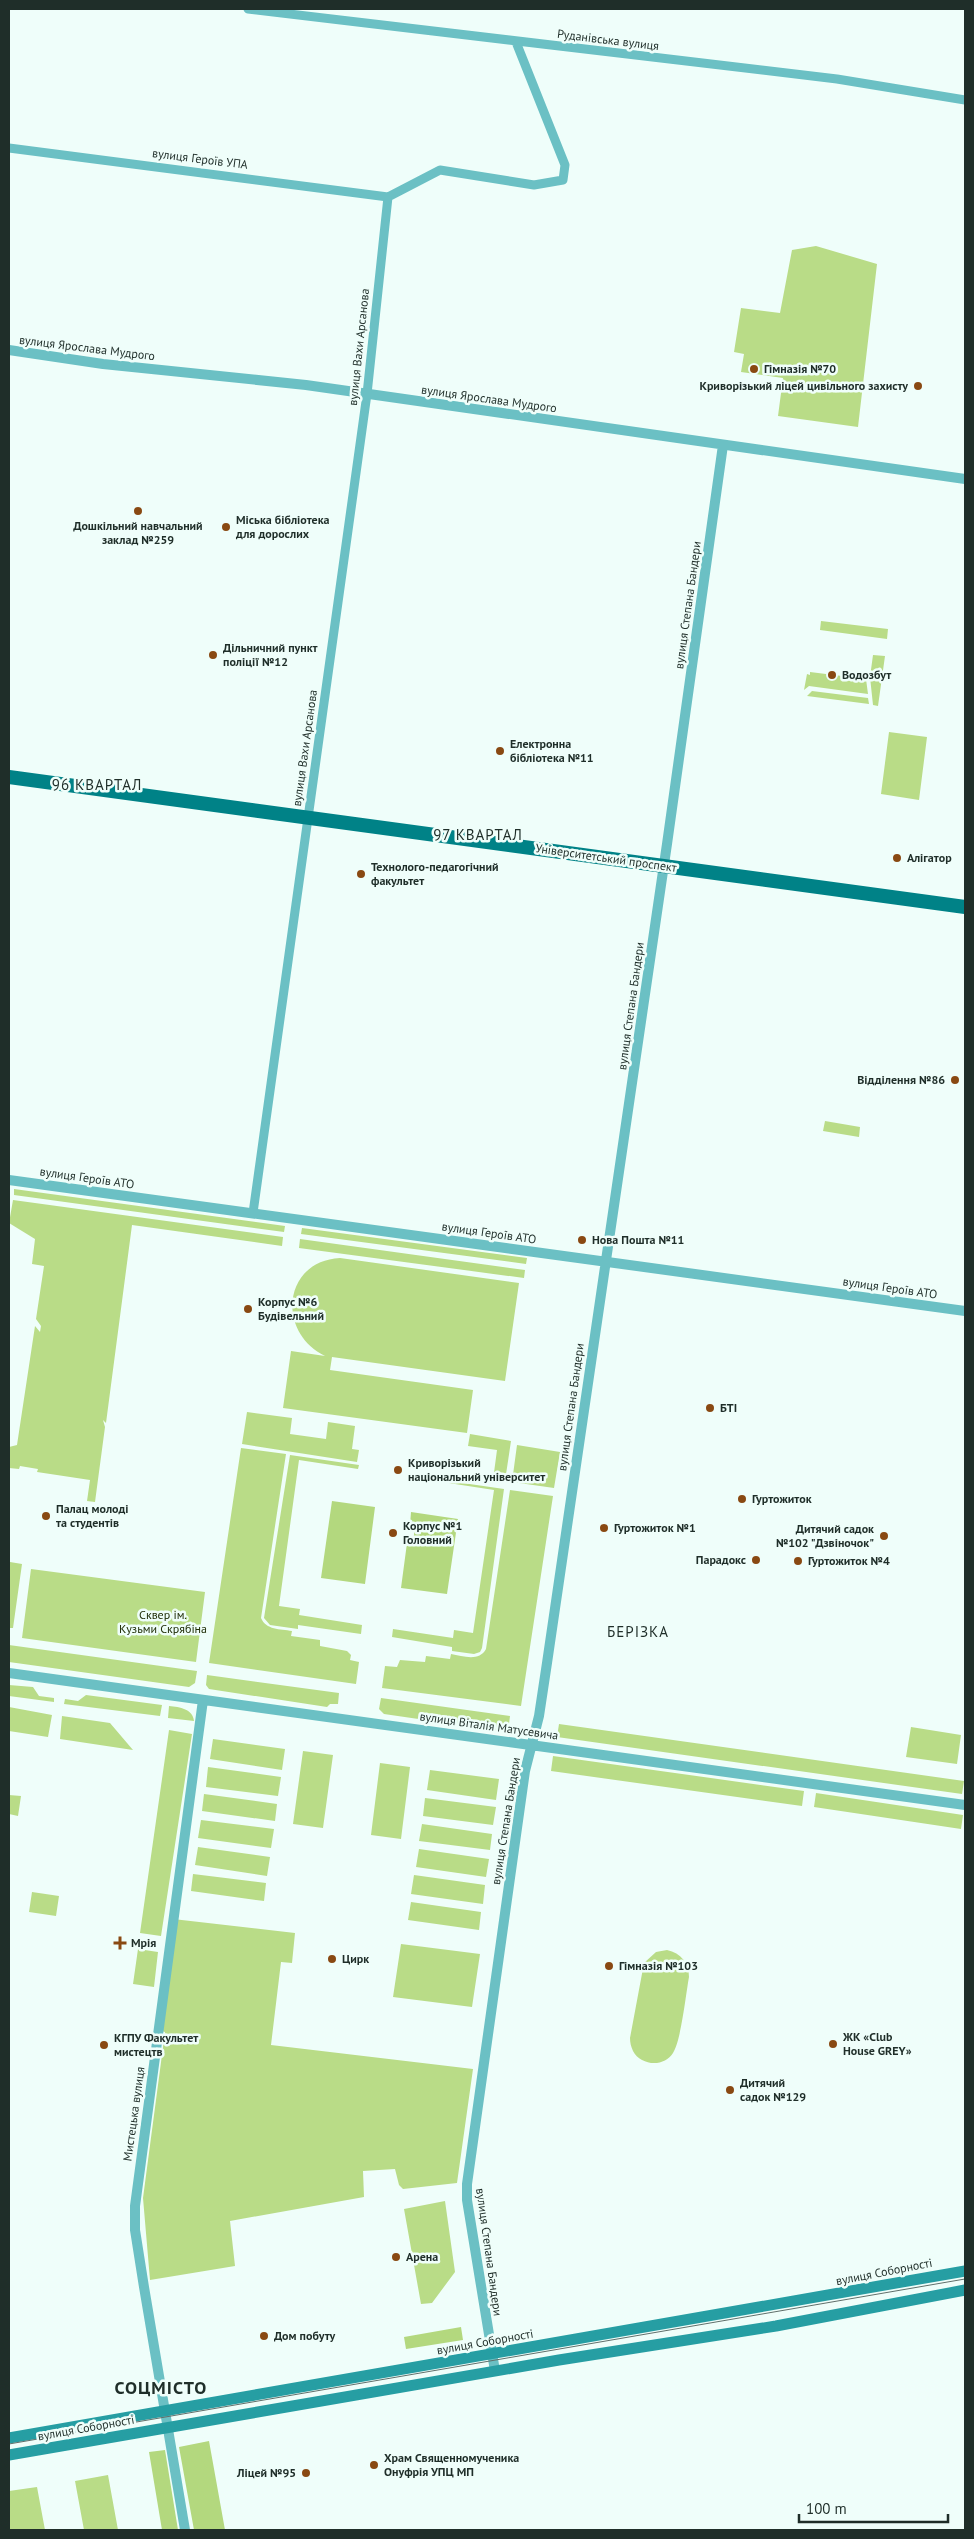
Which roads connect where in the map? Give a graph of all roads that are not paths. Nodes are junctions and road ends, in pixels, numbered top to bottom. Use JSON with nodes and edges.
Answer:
{"nodes":[{"id":1,"x":248,"y":9,"type":"edge"},
{"id":2,"x":516,"y":42,"type":"junction"},
{"id":3,"x":965,"y":100,"type":"edge"},
{"id":4,"x":9,"y":148,"type":"edge"},
{"id":5,"x":388,"y":197,"type":"junction"},
{"id":6,"x":9,"y":350,"type":"edge"},
{"id":7,"x":367,"y":394,"type":"junction"},
{"id":8,"x":723,"y":445,"type":"junction"},
{"id":9,"x":965,"y":479,"type":"edge"},
{"id":10,"x":9,"y":777,"type":"edge"},
{"id":11,"x":309,"y":818,"type":"junction"},
{"id":12,"x":664,"y":866,"type":"junction"},
{"id":13,"x":965,"y":907,"type":"edge"},
{"id":14,"x":9,"y":1180,"type":"edge"},
{"id":15,"x":253,"y":1213,"type":"junction"},
{"id":16,"x":605,"y":1262,"type":"junction"},
{"id":17,"x":965,"y":1311,"type":"edge"},
{"id":18,"x":9,"y":1673,"type":"edge"},
{"id":19,"x":203,"y":1700,"type":"junction"},
{"id":20,"x":532,"y":1744,"type":"junction"},
{"id":21,"x":965,"y":1805,"type":"edge"},
{"id":22,"x":965,"y":2271,"type":"edge"},
{"id":23,"x":965,"y":2290,"type":"edge"},
{"id":24,"x":493,"y":2356,"type":"junction"},
{"id":25,"x":495,"y":2371,"type":"junction"},
{"id":26,"x":164,"y":2411,"type":"junction"},
{"id":27,"x":167,"y":2428,"type":"junction"},
{"id":28,"x":9,"y":2438,"type":"edge"},
{"id":29,"x":9,"y":2456,"type":"edge"},
{"id":30,"x":185,"y":2530,"type":"edge"}],
"edges":[{"from":1,"to":2,"type":"street","name":"Руданівська вулиця"},
{"from":2,"to":3,"type":"street","name":"Руданівська вулиця"},
{"from":2,"to":5,"type":"street"},
{"from":4,"to":5,"type":"street","name":"вулиця Героїв УПА"},
{"from":5,"to":7,"type":"street","name":"вулиця Вахи Арсанова"},
{"from":6,"to":7,"type":"street","name":"вулиця Ярослава Мудрого"},
{"from":7,"to":8,"type":"street","name":"вулиця Ярослава Мудрого"},
{"from":7,"to":11,"type":"street","name":"вулиця Вахи Арсанова"},
{"from":8,"to":9,"type":"street","name":"вулиця Ярослава Мудрого"},
{"from":8,"to":12,"type":"street","name":"вулиця Степана Бандери"},
{"from":10,"to":11,"type":"main road","name":"Університетський проспект"},
{"from":11,"to":12,"type":"main road","name":"Університетський проспект"},
{"from":11,"to":15,"type":"street","name":"вулиця Вахи Арсанова"},
{"from":12,"to":13,"type":"main road","name":"Університетський проспект"},
{"from":12,"to":16,"type":"street","name":"вулиця Степана Бандери"},
{"from":14,"to":15,"type":"street","name":"вулиця Героїв АТО"},
{"from":15,"to":16,"type":"street","name":"вулиця Героїв АТО"},
{"from":16,"to":17,"type":"street","name":"вулиця Героїв АТО"},
{"from":16,"to":20,"type":"street","name":"вулиця Степана Бандери"},
{"from":18,"to":19,"type":"street","name":"вулиця Віталія Матусевича"},
{"from":19,"to":20,"type":"street","name":"вулиця Віталія Матусевича"},
{"from":19,"to":26,"type":"street","name":"Мистецька вулиця"},
{"from":20,"to":21,"type":"street","name":"вулиця Віталія Матусевича"},
{"from":20,"to":24,"type":"street","name":"вулиця Степана Бандери"},
{"from":22,"to":24,"type":"main road","name":"вулиця Соборності"},
{"from":23,"to":25,"type":"main road","name":"вулиця Соборності"},
{"from":24,"to":25,"type":"street","name":"вулиця Степана Бандери"},
{"from":24,"to":26,"type":"main road","name":"вулиця Соборності"},
{"from":25,"to":27,"type":"main road","name":"вулиця Соборності"},
{"from":26,"to":27,"type":"street","name":"Мистецька вулиця"},
{"from":26,"to":28,"type":"main road","name":"вулиця Соборності"},
{"from":27,"to":29,"type":"main road","name":"вулиця Соборності"},
{"from":27,"to":30,"type":"street","name":"Мистецька вулиця"}]}
